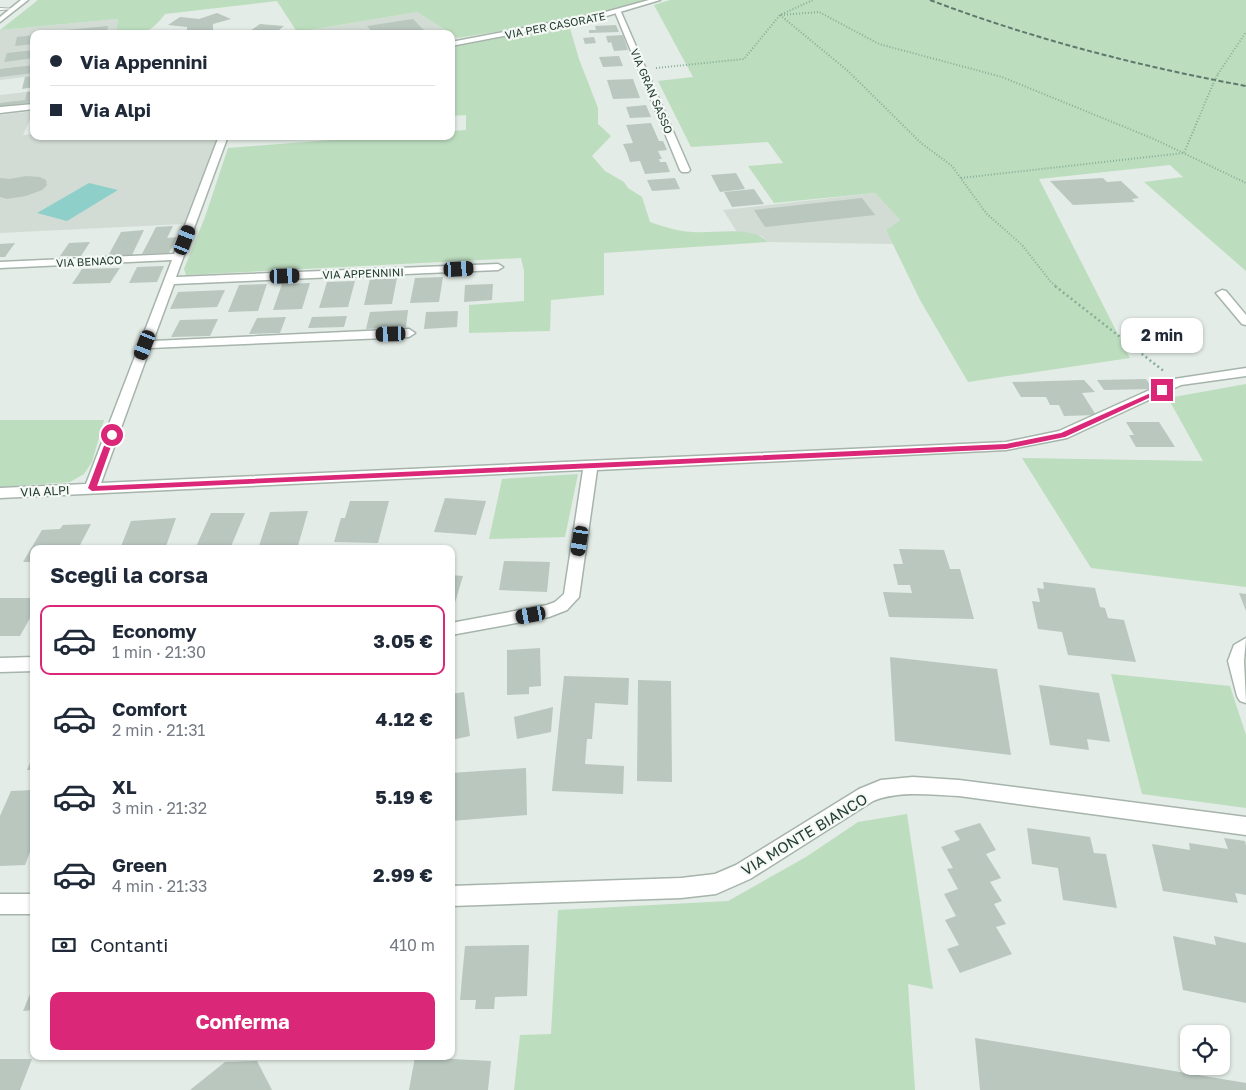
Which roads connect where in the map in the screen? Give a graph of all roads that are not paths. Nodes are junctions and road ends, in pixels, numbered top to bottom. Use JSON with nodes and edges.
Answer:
{"nodes":[{"id":1,"x":25,"y":0,"type":"edge"},
{"id":2,"x":657,"y":0,"type":"edge"},
{"id":3,"x":0,"y":9,"type":"edge"},
{"id":4,"x":14,"y":9,"type":"junction"},
{"id":5,"x":618,"y":12,"type":"junction"},
{"id":6,"x":0,"y":20,"type":"edge"},
{"id":7,"x":455,"y":43,"type":"edge"},
{"id":8,"x":30,"y":106,"type":"edge"},
{"id":9,"x":0,"y":110,"type":"edge"},
{"id":10,"x":222,"y":140,"type":"edge"},
{"id":11,"x":685,"y":170,"type":"dead end"},
{"id":12,"x":178,"y":257,"type":"junction"},
{"id":13,"x":0,"y":266,"type":"edge"},
{"id":14,"x":498,"y":267,"type":"dead end"},
{"id":15,"x":169,"y":281,"type":"junction"},
{"id":16,"x":1222,"y":293,"type":"dead end"},
{"id":17,"x":1246,"y":322,"type":"edge"},
{"id":18,"x":410,"y":333,"type":"dead end"},
{"id":19,"x":145,"y":345,"type":"junction"},
{"id":20,"x":1246,"y":372,"type":"edge"},
{"id":21,"x":592,"y":466,"type":"junction"},
{"id":22,"x":92,"y":488,"type":"junction"},
{"id":23,"x":0,"y":493,"type":"edge"},
{"id":24,"x":455,"y":628,"type":"edge"},
{"id":25,"x":1246,"y":645,"type":"edge"},
{"id":26,"x":30,"y":664,"type":"edge"},
{"id":27,"x":0,"y":665,"type":"edge"},
{"id":28,"x":1246,"y":696,"type":"edge"},
{"id":29,"x":1246,"y":826,"type":"edge"},
{"id":30,"x":455,"y":896,"type":"edge"},
{"id":31,"x":0,"y":904,"type":"edge"},
{"id":32,"x":30,"y":904,"type":"edge"}],
"edges":[{"from":1,"to":4,"type":"street"},
{"from":2,"to":5,"type":"street","name":"VIA PER CASORATE"},
{"from":3,"to":4,"type":"lane"},
{"from":4,"to":6,"type":"street"},
{"from":5,"to":7,"type":"street","name":"VIA PER CASORATE"},
{"from":5,"to":11,"type":"street","name":"VIA GRAN SASSO"},
{"from":8,"to":9,"type":"street"},
{"from":10,"to":12,"type":"street"},
{"from":12,"to":13,"type":"street","name":"VIA BENACO"},
{"from":12,"to":15,"type":"street"},
{"from":14,"to":15,"type":"street","name":"VIA APPENNINI"},
{"from":15,"to":19,"type":"street"},
{"from":16,"to":17,"type":"street"},
{"from":18,"to":19,"type":"street"},
{"from":19,"to":22,"type":"street"},
{"from":20,"to":21,"type":"street","name":"VIA ALPI"},
{"from":21,"to":22,"type":"street","name":"VIA ALPI"},
{"from":21,"to":24,"type":"street"},
{"from":22,"to":23,"type":"street","name":"VIA ALPI"},
{"from":25,"to":28,"type":"street"},
{"from":26,"to":27,"type":"street"},
{"from":29,"to":30,"type":"street","name":"VIA MONTE BIANCO"},
{"from":31,"to":32,"type":"street"}]}
